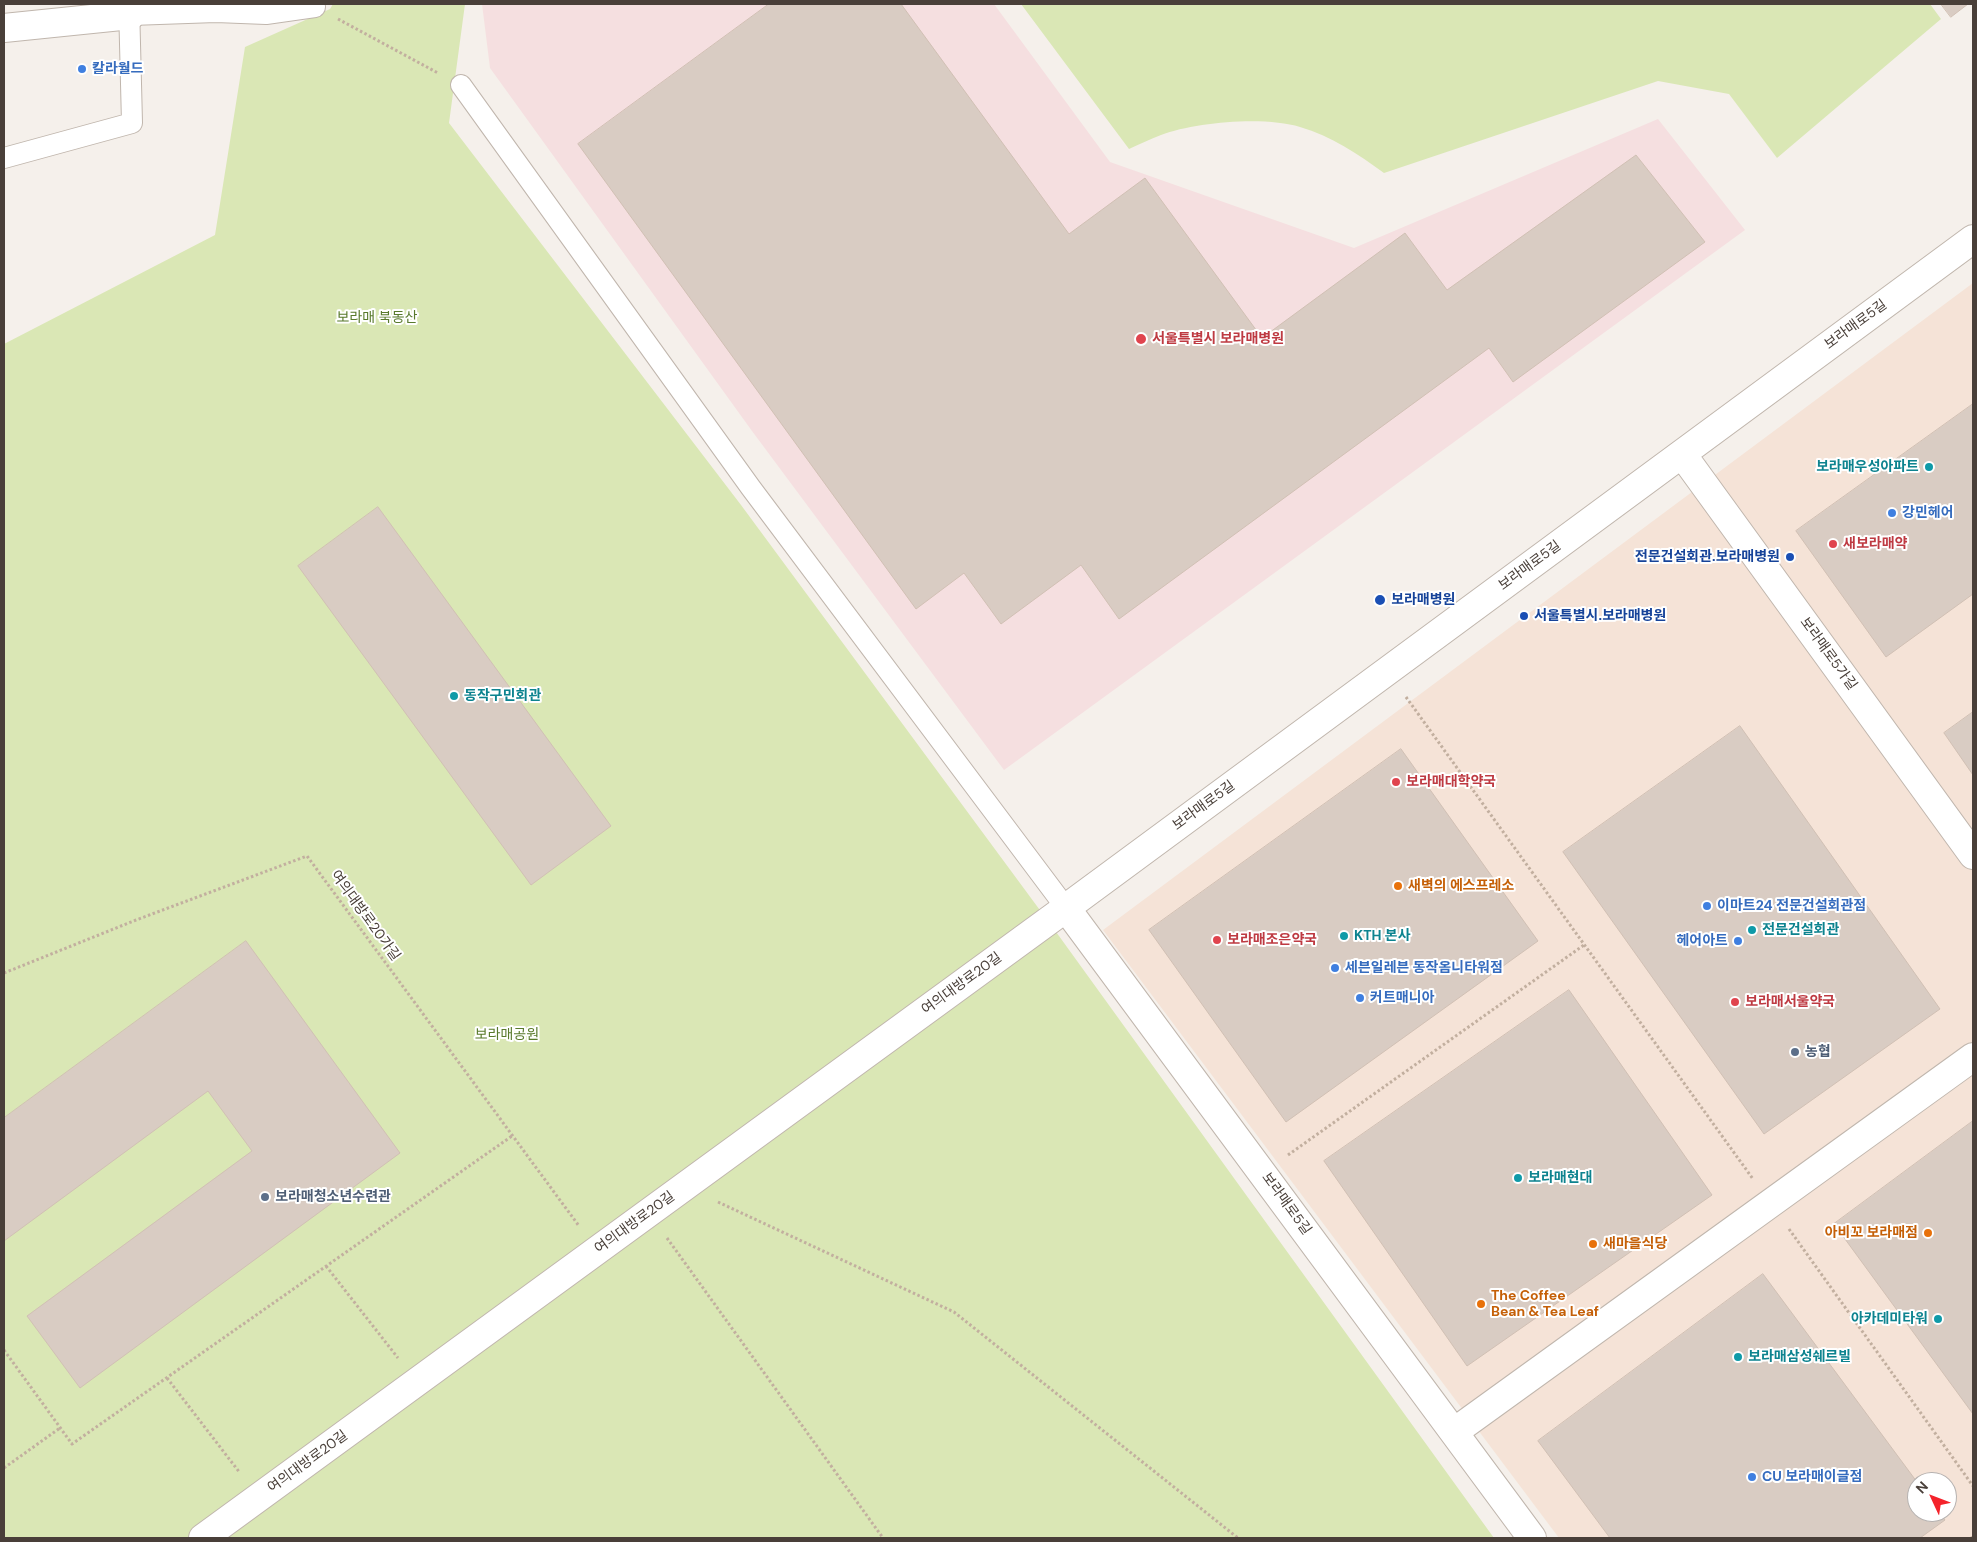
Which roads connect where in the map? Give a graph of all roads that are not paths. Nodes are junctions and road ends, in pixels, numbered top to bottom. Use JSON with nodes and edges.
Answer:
{"nodes":[{"id":1,"x":315,"y":7,"type":"road end"},
{"id":2,"x":130,"y":10,"type":"edge"},
{"id":3,"x":4,"y":28,"type":"edge"},
{"id":4,"x":460,"y":85,"type":"road end"},
{"id":5,"x":4,"y":158,"type":"edge"},
{"id":6,"x":1973,"y":239,"type":"edge"},
{"id":7,"x":1682,"y":454,"type":"junction"},
{"id":8,"x":1973,"y":855,"type":"edge"},
{"id":9,"x":1066,"y":908,"type":"junction"},
{"id":10,"x":1973,"y":1057,"type":"edge"},
{"id":11,"x":1454,"y":1432,"type":"junction"},
{"id":12,"x":203,"y":1538,"type":"edge"},
{"id":13,"x":1532,"y":1538,"type":"edge"}],
"edges":[{"from":1,"to":2,"type":"lane"},
{"from":2,"to":3,"type":"street"},
{"from":2,"to":5,"type":"lane"},
{"from":4,"to":9,"type":"lane"},
{"from":6,"to":7,"type":"street","name":"보라매로5길"},
{"from":7,"to":8,"type":"street","name":"보라매로5가길"},
{"from":7,"to":9,"type":"street","name":"보라매로5길"},
{"from":9,"to":11,"type":"street","name":"보라매로5길"},
{"from":9,"to":12,"type":"street","name":"여의대방로20길"},
{"from":10,"to":11,"type":"street"},
{"from":11,"to":13,"type":"street","name":"보라매로5길"}]}
